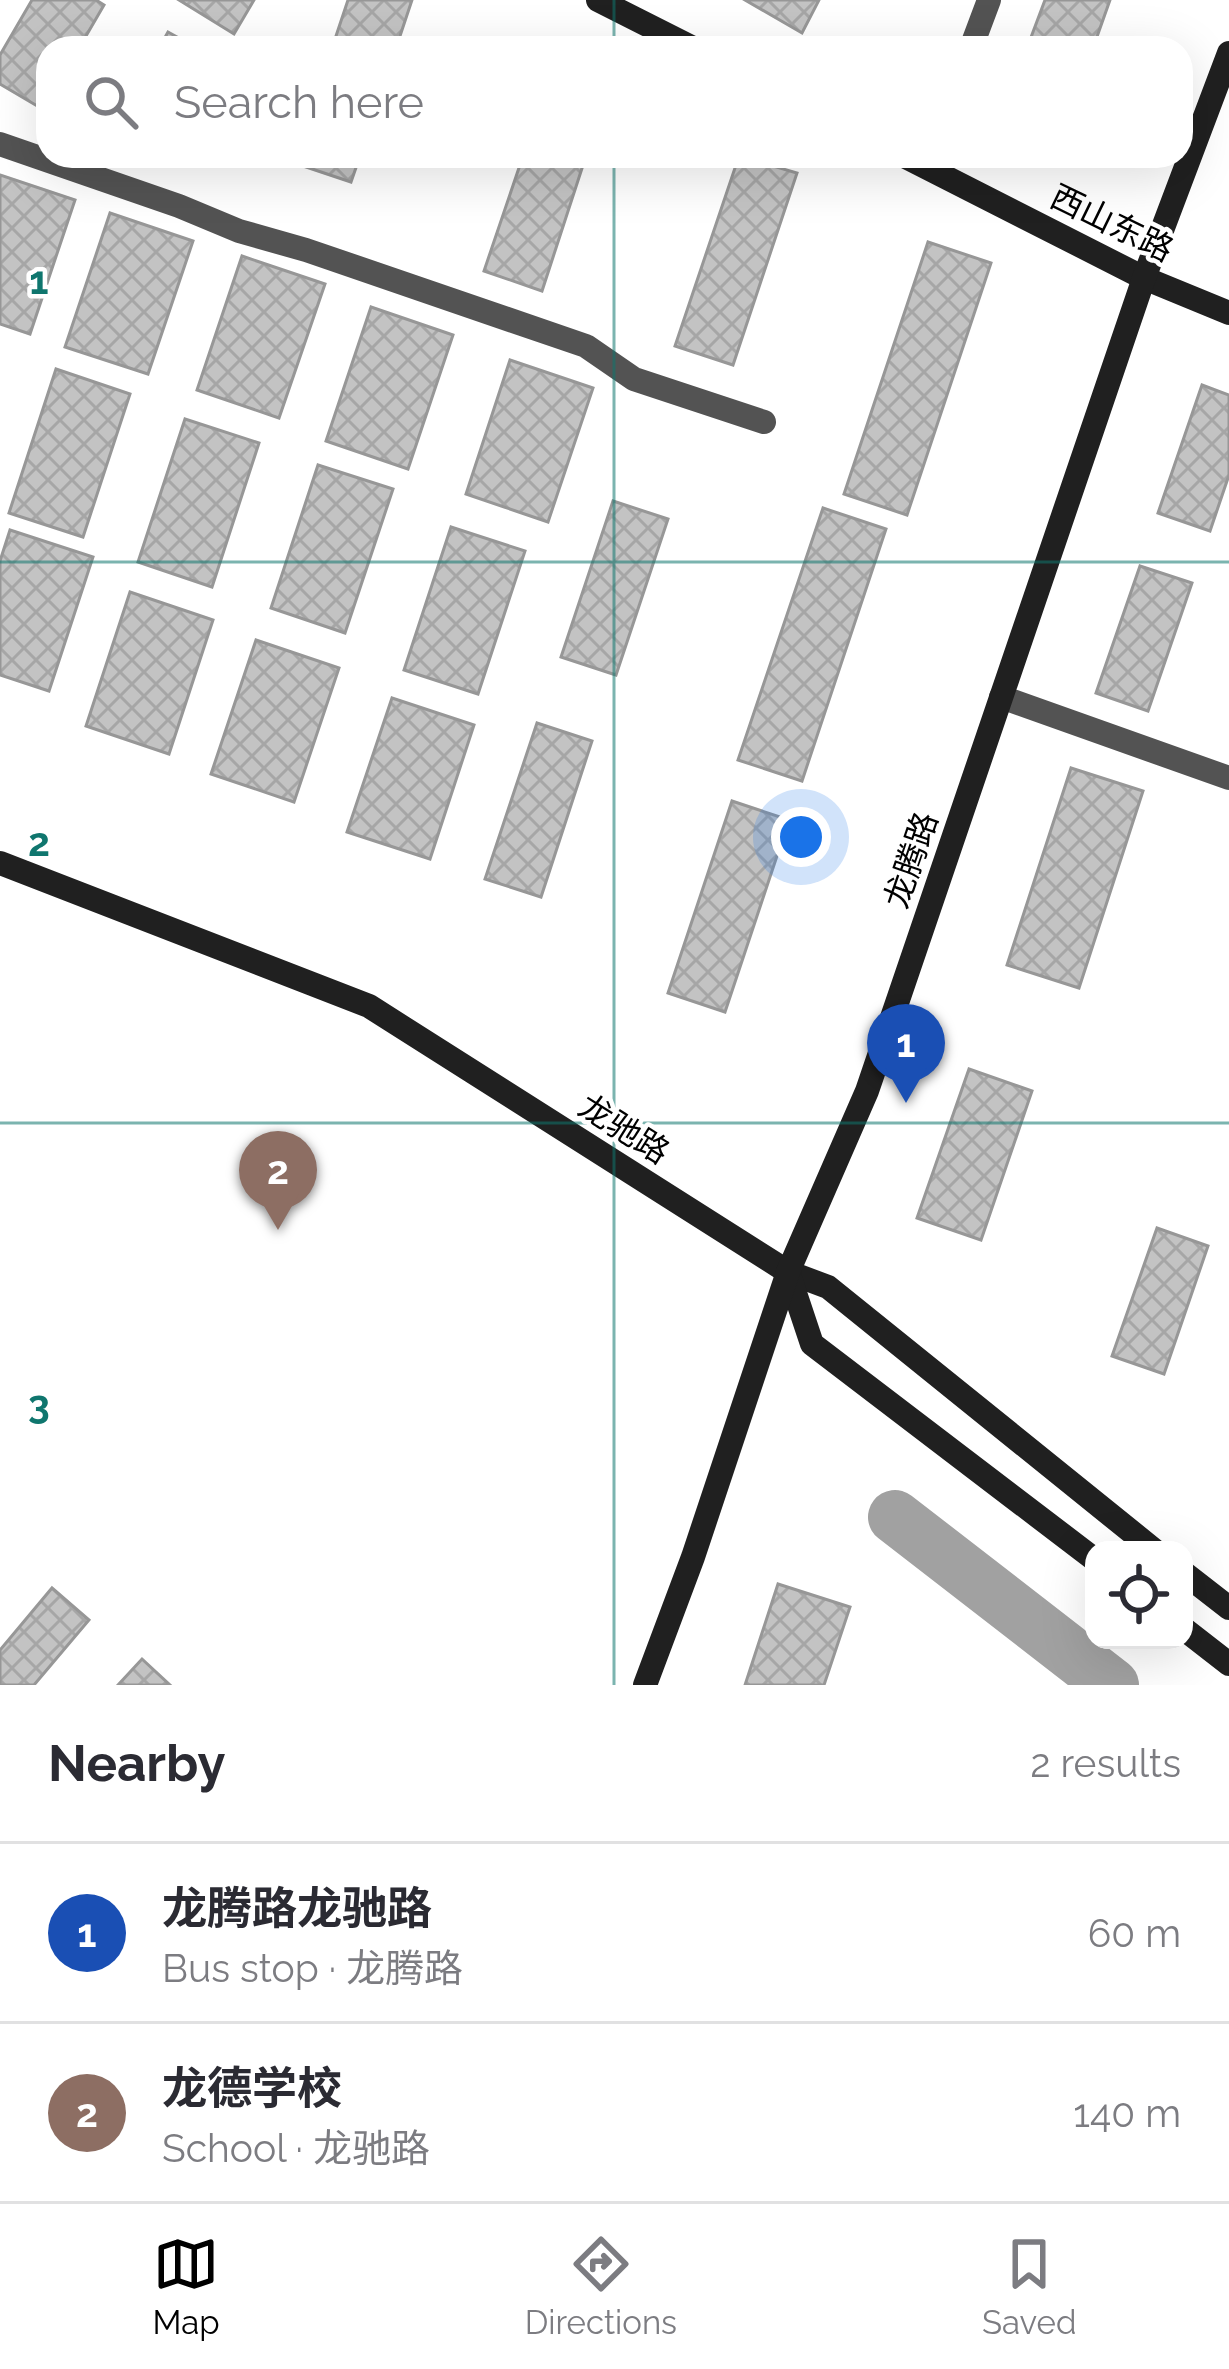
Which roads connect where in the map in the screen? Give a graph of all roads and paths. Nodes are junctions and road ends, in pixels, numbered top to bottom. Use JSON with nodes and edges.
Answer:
{"nodes":[{"id":1,"x":598,"y":0,"type":"edge"},
{"id":2,"x":988,"y":0,"type":"edge"},
{"id":3,"x":668,"y":36,"type":"edge"},
{"id":4,"x":974,"y":36,"type":"edge"},
{"id":5,"x":1229,"y":53,"type":"edge"},
{"id":6,"x":0,"y":144,"type":"edge"},
{"id":7,"x":1193,"y":148,"type":"edge"},
{"id":8,"x":36,"y":156,"type":"edge"},
{"id":9,"x":69,"y":168,"type":"edge"},
{"id":10,"x":935,"y":168,"type":"edge"},
{"id":11,"x":1186,"y":168,"type":"edge"},
{"id":12,"x":1144,"y":278,"type":"junction"},
{"id":13,"x":1229,"y":313,"type":"edge"},
{"id":14,"x":764,"y":422,"type":"dead end"},
{"id":15,"x":1001,"y":698,"type":"junction"},
{"id":16,"x":1229,"y":778,"type":"edge"},
{"id":17,"x":0,"y":863,"type":"edge"},
{"id":18,"x":788,"y":1272,"type":"junction"},
{"id":19,"x":1143,"y":1541,"type":"edge"},
{"id":20,"x":1085,"y":1552,"type":"edge"},
{"id":21,"x":1193,"y":1580,"type":"edge"},
{"id":22,"x":1229,"y":1608,"type":"edge"},
{"id":23,"x":1193,"y":1636,"type":"edge"},
{"id":24,"x":1229,"y":1664,"type":"edge"},
{"id":25,"x":645,"y":1685,"type":"edge"}],
"edges":[{"from":1,"to":3,"type":"street"},
{"from":2,"to":4,"type":"street"},
{"from":5,"to":7,"type":"street","name":"龙腾路"},
{"from":6,"to":8,"type":"street"},
{"from":9,"to":14,"type":"street"},
{"from":10,"to":12,"type":"street","name":"西山东路"},
{"from":11,"to":12,"type":"street","name":"龙腾路"},
{"from":12,"to":13,"type":"street","name":"西山东路"},
{"from":12,"to":15,"type":"street","name":"龙腾路"},
{"from":15,"to":16,"type":"street"},
{"from":15,"to":18,"type":"street","name":"龙腾路"},
{"from":17,"to":18,"type":"street","name":"龙驰路"},
{"from":18,"to":19,"type":"street","name":"龙驰路"},
{"from":18,"to":20,"type":"street"},
{"from":18,"to":25,"type":"street","name":"龙腾路"},
{"from":21,"to":22,"type":"street"},
{"from":23,"to":24,"type":"street"}]}
